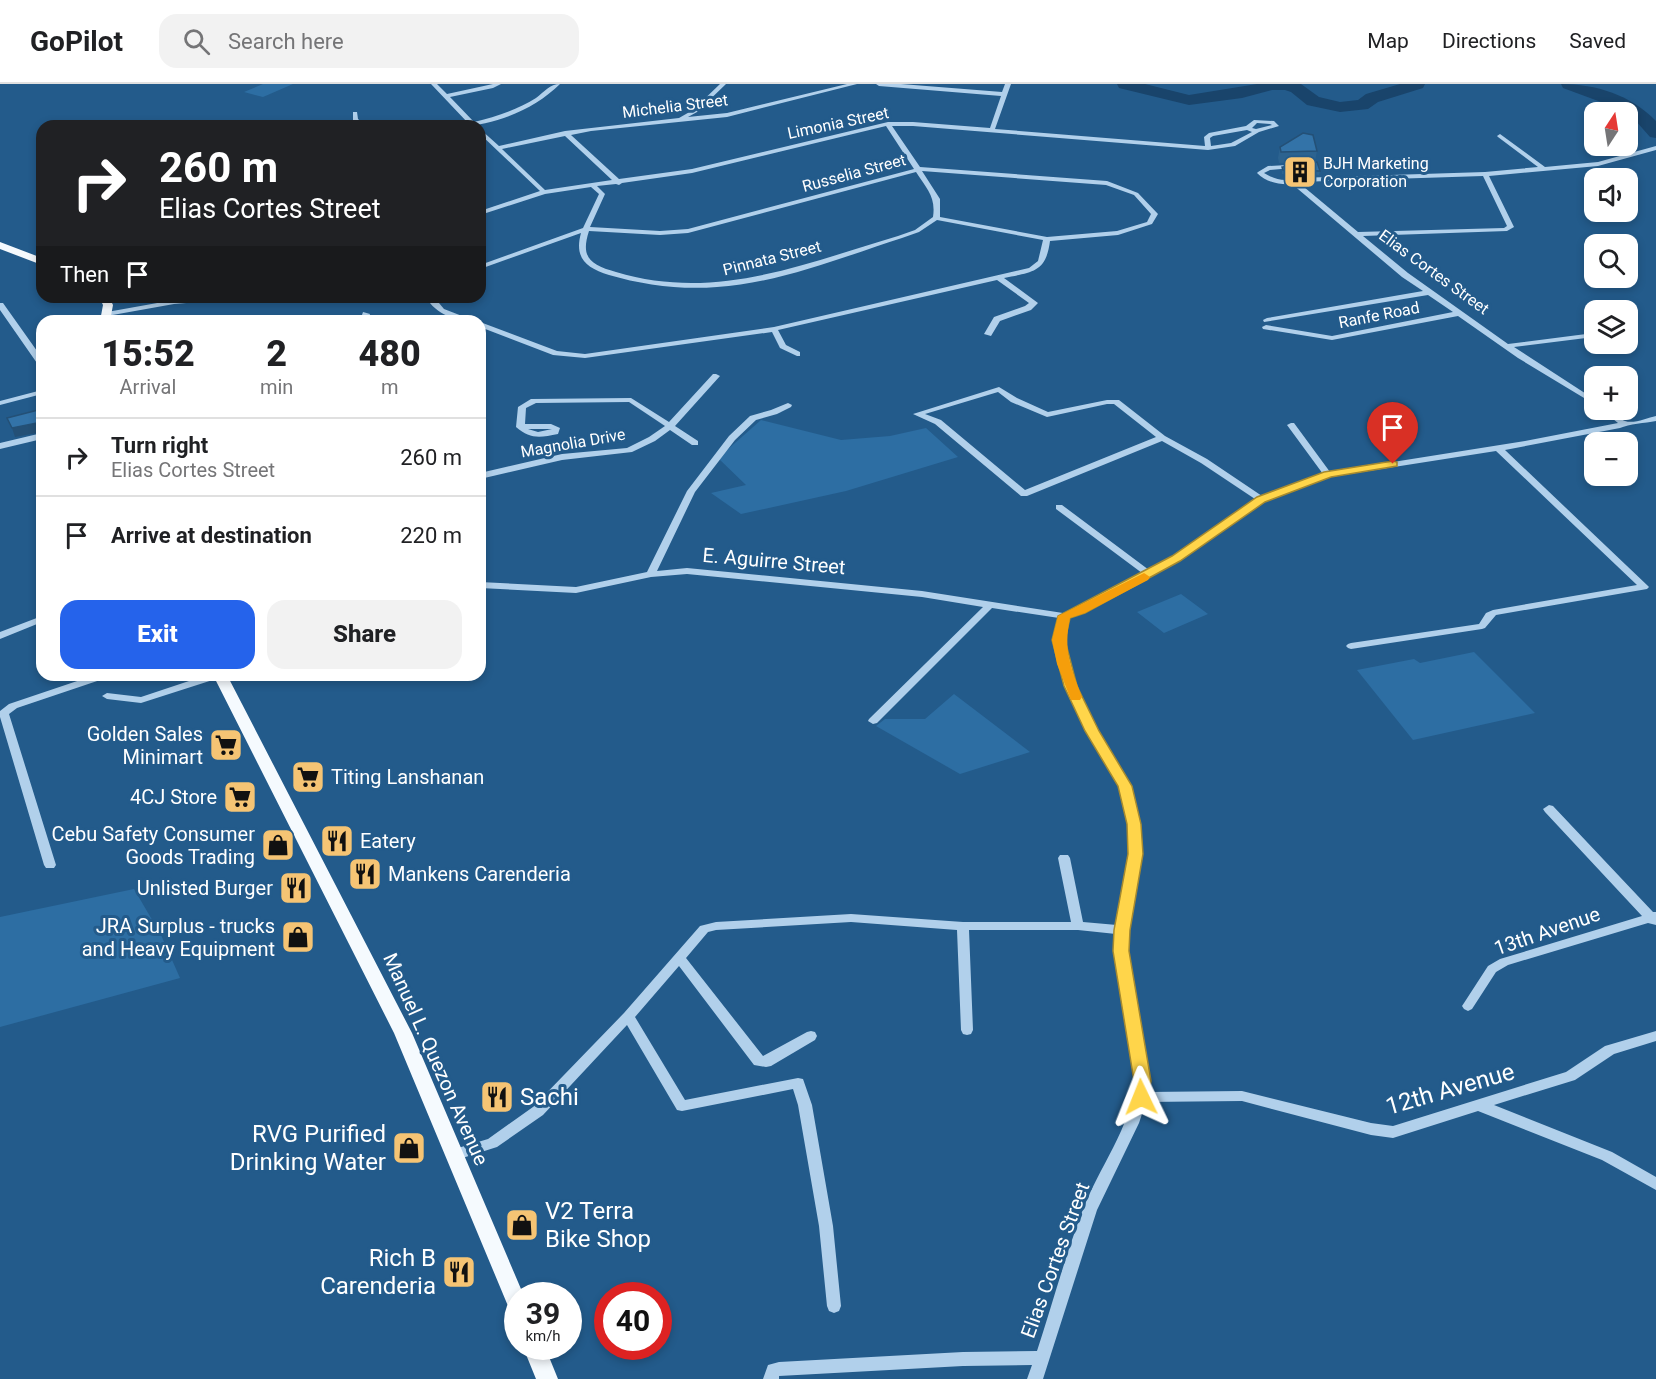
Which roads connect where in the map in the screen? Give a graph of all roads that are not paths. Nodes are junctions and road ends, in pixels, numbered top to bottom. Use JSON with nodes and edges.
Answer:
{"nodes":[{"id":1,"x":434,"y":84,"type":"edge"},
{"id":2,"x":498,"y":84,"type":"edge"},
{"id":3,"x":557,"y":84,"type":"edge"},
{"id":4,"x":723,"y":84,"type":"edge"},
{"id":5,"x":854,"y":84,"type":"edge"},
{"id":6,"x":879,"y":84,"type":"edge"},
{"id":7,"x":1008,"y":84,"type":"edge"},
{"id":8,"x":1004,"y":94,"type":"junction"},
{"id":9,"x":446,"y":96,"type":"junction"},
{"id":10,"x":695,"y":111,"type":"junction"},
{"id":11,"x":355,"y":113,"type":"dead end"},
{"id":12,"x":711,"y":117,"type":"junction"},
{"id":13,"x":356,"y":120,"type":"edge"},
{"id":14,"x":469,"y":120,"type":"edge"},
{"id":15,"x":679,"y":120,"type":"junction"},
{"id":16,"x":486,"y":122,"type":"edge"},
{"id":17,"x":888,"y":123,"type":"junction"},
{"id":18,"x":1248,"y":128,"type":"junction"},
{"id":19,"x":992,"y":130,"type":"junction"},
{"id":20,"x":1257,"y":131,"type":"junction"},
{"id":21,"x":565,"y":134,"type":"junction"},
{"id":22,"x":1500,"y":136,"type":"dead end"},
{"id":23,"x":486,"y":137,"type":"edge"},
{"id":24,"x":498,"y":148,"type":"junction"},
{"id":25,"x":1208,"y":148,"type":"junction"},
{"id":26,"x":1656,"y":148,"type":"edge"},
{"id":27,"x":1312,"y":164,"type":"edge"},
{"id":28,"x":1543,"y":168,"type":"junction"},
{"id":29,"x":916,"y":170,"type":"junction"},
{"id":30,"x":1485,"y":174,"type":"junction"},
{"id":31,"x":1294,"y":182,"type":"junction"},
{"id":32,"x":619,"y":183,"type":"junction"},
{"id":33,"x":594,"y":186,"type":"junction"},
{"id":34,"x":544,"y":192,"type":"junction"},
{"id":35,"x":486,"y":211,"type":"edge"},
{"id":36,"x":936,"y":218,"type":"junction"},
{"id":37,"x":586,"y":229,"type":"junction"},
{"id":38,"x":1356,"y":234,"type":"junction"},
{"id":39,"x":1047,"y":239,"type":"junction"},
{"id":40,"x":0,"y":245,"type":"edge"},
{"id":41,"x":36,"y":260,"type":"edge"},
{"id":42,"x":486,"y":265,"type":"edge"},
{"id":43,"x":999,"y":279,"type":"junction"},
{"id":44,"x":1430,"y":292,"type":"junction"},
{"id":45,"x":170,"y":303,"type":"edge"},
{"id":46,"x":433,"y":303,"type":"edge"},
{"id":47,"x":0,"y":305,"type":"edge"},
{"id":48,"x":1461,"y":313,"type":"junction"},
{"id":49,"x":119,"y":315,"type":"edge"},
{"id":50,"x":456,"y":315,"type":"edge"},
{"id":51,"x":486,"y":326,"type":"edge"},
{"id":52,"x":774,"y":329,"type":"junction"},
{"id":53,"x":988,"y":334,"type":"dead end"},
{"id":54,"x":1584,"y":336,"type":"edge"},
{"id":55,"x":1507,"y":346,"type":"junction"},
{"id":56,"x":797,"y":354,"type":"dead end"},
{"id":57,"x":36,"y":356,"type":"edge"},
{"id":58,"x":716,"y":376,"type":"dead end"},
{"id":59,"x":36,"y":394,"type":"edge"},
{"id":60,"x":1584,"y":396,"type":"edge"},
{"id":61,"x":0,"y":403,"type":"edge"},
{"id":62,"x":788,"y":405,"type":"dead end"},
{"id":63,"x":1656,"y":418,"type":"edge"},
{"id":64,"x":1619,"y":420,"type":"edge"},
{"id":65,"x":1623,"y":423,"type":"junction"},
{"id":66,"x":1291,"y":425,"type":"dead end"},
{"id":67,"x":520,"y":427,"type":"dead end"},
{"id":68,"x":669,"y":427,"type":"junction"},
{"id":69,"x":36,"y":437,"type":"edge"},
{"id":70,"x":1162,"y":438,"type":"junction"},
{"id":71,"x":695,"y":443,"type":"dead end"},
{"id":72,"x":0,"y":446,"type":"edge"},
{"id":73,"x":1498,"y":448,"type":"junction"},
{"id":74,"x":486,"y":471,"type":"edge"},
{"id":75,"x":490,"y":473,"type":"junction"},
{"id":76,"x":486,"y":474,"type":"edge"},
{"id":77,"x":1328,"y":474,"type":"junction"},
{"id":78,"x":1261,"y":499,"type":"junction"},
{"id":79,"x":1059,"y":507,"type":"dead end"},
{"id":80,"x":651,"y":574,"type":"junction"},
{"id":81,"x":1149,"y":574,"type":"junction"},
{"id":82,"x":486,"y":585,"type":"edge"},
{"id":83,"x":990,"y":605,"type":"junction"},
{"id":84,"x":1064,"y":616,"type":"junction"},
{"id":85,"x":36,"y":621,"type":"edge"},
{"id":86,"x":0,"y":636,"type":"edge"},
{"id":87,"x":1351,"y":646,"type":"dead end"},
{"id":88,"x":87,"y":681,"type":"edge"},
{"id":89,"x":206,"y":681,"type":"edge"},
{"id":90,"x":226,"y":681,"type":"edge"},
{"id":91,"x":107,"y":696,"type":"dead end"},
{"id":92,"x":873,"y":721,"type":"dead end"},
{"id":93,"x":1549,"y":809,"type":"dead end"},
{"id":94,"x":1064,"y":858,"type":"dead end"},
{"id":95,"x":50,"y":865,"type":"dead end"},
{"id":96,"x":1654,"y":919,"type":"edge"},
{"id":97,"x":963,"y":926,"type":"junction"},
{"id":98,"x":1078,"y":927,"type":"junction"},
{"id":99,"x":1122,"y":930,"type":"junction"},
{"id":100,"x":679,"y":957,"type":"junction"},
{"id":101,"x":1468,"y":1006,"type":"dead end"},
{"id":102,"x":628,"y":1016,"type":"junction"},
{"id":103,"x":967,"y":1030,"type":"dead end"},
{"id":104,"x":811,"y":1036,"type":"dead end"},
{"id":105,"x":1656,"y":1036,"type":"edge"},
{"id":106,"x":1141,"y":1097,"type":"junction"},
{"id":107,"x":1481,"y":1106,"type":"junction"},
{"id":108,"x":453,"y":1155,"type":"junction"},
{"id":109,"x":1656,"y":1184,"type":"edge"},
{"id":110,"x":508,"y":1282,"type":"edge"},
{"id":111,"x":834,"y":1306,"type":"dead end"},
{"id":112,"x":1041,"y":1358,"type":"junction"},
{"id":113,"x":539,"y":1360,"type":"edge"},
{"id":114,"x":547,"y":1379,"type":"edge"},
{"id":115,"x":771,"y":1379,"type":"edge"},
{"id":116,"x":1035,"y":1379,"type":"edge"}],
"edges":[{"from":1,"to":9,"type":"street"},
{"from":2,"to":9,"type":"street"},
{"from":3,"to":16,"type":"street"},
{"from":4,"to":10,"type":"street"},
{"from":5,"to":12,"type":"street","name":"Michelia Street"},
{"from":6,"to":8,"type":"street"},
{"from":7,"to":8,"type":"street"},
{"from":8,"to":19,"type":"street"},
{"from":9,"to":14,"type":"street"},
{"from":10,"to":12,"type":"street"},
{"from":10,"to":15,"type":"street"},
{"from":11,"to":13,"type":"street"},
{"from":12,"to":15,"type":"street","name":"Michelia Street"},
{"from":15,"to":21,"type":"street","name":"Michelia Street"},
{"from":17,"to":19,"type":"street","name":"Limonia Street"},
{"from":17,"to":29,"type":"street"},
{"from":17,"to":32,"type":"street","name":"Limonia Street"},
{"from":18,"to":20,"type":"street"},
{"from":18,"to":20,"type":"street","name":"Limonia Street"},
{"from":18,"to":25,"type":"street"},
{"from":19,"to":25,"type":"street","name":"Limonia Street"},
{"from":20,"to":25,"type":"street","name":"Limonia Street"},
{"from":21,"to":24,"type":"street","name":"Michelia Street"},
{"from":21,"to":32,"type":"street"},
{"from":22,"to":28,"type":"street"},
{"from":23,"to":24,"type":"street"},
{"from":24,"to":34,"type":"street"},
{"from":26,"to":28,"type":"street"},
{"from":27,"to":31,"type":"street"},
{"from":28,"to":30,"type":"street"},
{"from":29,"to":36,"type":"street"},
{"from":29,"to":37,"type":"street","name":"Russelia Street"},
{"from":29,"to":39,"type":"street","name":"Russelia Street"},
{"from":30,"to":31,"type":"street"},
{"from":30,"to":38,"type":"street"},
{"from":31,"to":38,"type":"street","name":"Elias Cortes Street"},
{"from":32,"to":33,"type":"street","name":"Limonia Street"},
{"from":33,"to":34,"type":"street","name":"Limonia Street"},
{"from":33,"to":37,"type":"street","name":"Pinnata Street"},
{"from":34,"to":35,"type":"street","name":"Limonia Street"},
{"from":36,"to":37,"type":"street","name":"Pinnata Street"},
{"from":36,"to":39,"type":"street","name":"Russelia Street"},
{"from":37,"to":42,"type":"street","name":"Russelia Street"},
{"from":38,"to":44,"type":"street","name":"Elias Cortes Street"},
{"from":39,"to":43,"type":"street"},
{"from":40,"to":41,"type":"main road"},
{"from":43,"to":52,"type":"street"},
{"from":43,"to":53,"type":"street"},
{"from":44,"to":48,"type":"street","name":"Elias Cortes Street"},
{"from":44,"to":48,"type":"street","name":"Ranfe Road"},
{"from":45,"to":49,"type":"street"},
{"from":46,"to":50,"type":"street"},
{"from":47,"to":57,"type":"street"},
{"from":48,"to":55,"type":"street","name":"Elias Cortes Street"},
{"from":51,"to":52,"type":"street"},
{"from":52,"to":56,"type":"street"},
{"from":54,"to":55,"type":"street"},
{"from":55,"to":60,"type":"street","name":"Elias Cortes Street"},
{"from":58,"to":68,"type":"street","name":"Magnolia Drive"},
{"from":59,"to":61,"type":"street"},
{"from":62,"to":80,"type":"street"},
{"from":63,"to":65,"type":"street"},
{"from":64,"to":65,"type":"street"},
{"from":65,"to":73,"type":"street"},
{"from":66,"to":77,"type":"street"},
{"from":67,"to":68,"type":"street"},
{"from":68,"to":71,"type":"street"},
{"from":68,"to":75,"type":"street","name":"Magnolia Drive"},
{"from":69,"to":72,"type":"street"},
{"from":70,"to":70,"type":"street"},
{"from":70,"to":78,"type":"street"},
{"from":73,"to":77,"type":"street"},
{"from":73,"to":87,"type":"street"},
{"from":74,"to":75,"type":"street"},
{"from":75,"to":76,"type":"street","name":"Magnolia Drive"},
{"from":77,"to":78,"type":"street"},
{"from":78,"to":81,"type":"street"},
{"from":79,"to":81,"type":"street"},
{"from":80,"to":82,"type":"street","name":"E. Aguirre Street"},
{"from":80,"to":83,"type":"street","name":"E. Aguirre Street"},
{"from":81,"to":84,"type":"street"},
{"from":83,"to":84,"type":"street","name":"E. Aguirre Street"},
{"from":83,"to":92,"type":"street"},
{"from":84,"to":99,"type":"street","name":"Elias Cortes Street"},
{"from":85,"to":86,"type":"street"},
{"from":88,"to":95,"type":"street"},
{"from":89,"to":91,"type":"street"},
{"from":90,"to":108,"type":"main road","name":"Manuel L. Quezon Avenue"},
{"from":93,"to":96,"type":"street"},
{"from":94,"to":98,"type":"street"},
{"from":96,"to":101,"type":"street","name":"13th Avenue"},
{"from":97,"to":98,"type":"street"},
{"from":97,"to":100,"type":"street"},
{"from":97,"to":103,"type":"street"},
{"from":98,"to":99,"type":"street"},
{"from":99,"to":106,"type":"street","name":"Elias Cortes Street"},
{"from":100,"to":102,"type":"street"},
{"from":100,"to":104,"type":"street"},
{"from":102,"to":108,"type":"street"},
{"from":102,"to":111,"type":"street"},
{"from":105,"to":107,"type":"street","name":"12th Avenue"},
{"from":106,"to":107,"type":"street","name":"12th Avenue"},
{"from":106,"to":112,"type":"street","name":"Elias Cortes Street"},
{"from":107,"to":109,"type":"street"},
{"from":108,"to":110,"type":"main road","name":"Manuel L. Quezon Avenue"},
{"from":112,"to":115,"type":"street"},
{"from":112,"to":116,"type":"street","name":"Elias Cortes Street"},
{"from":113,"to":114,"type":"main road"}]}
